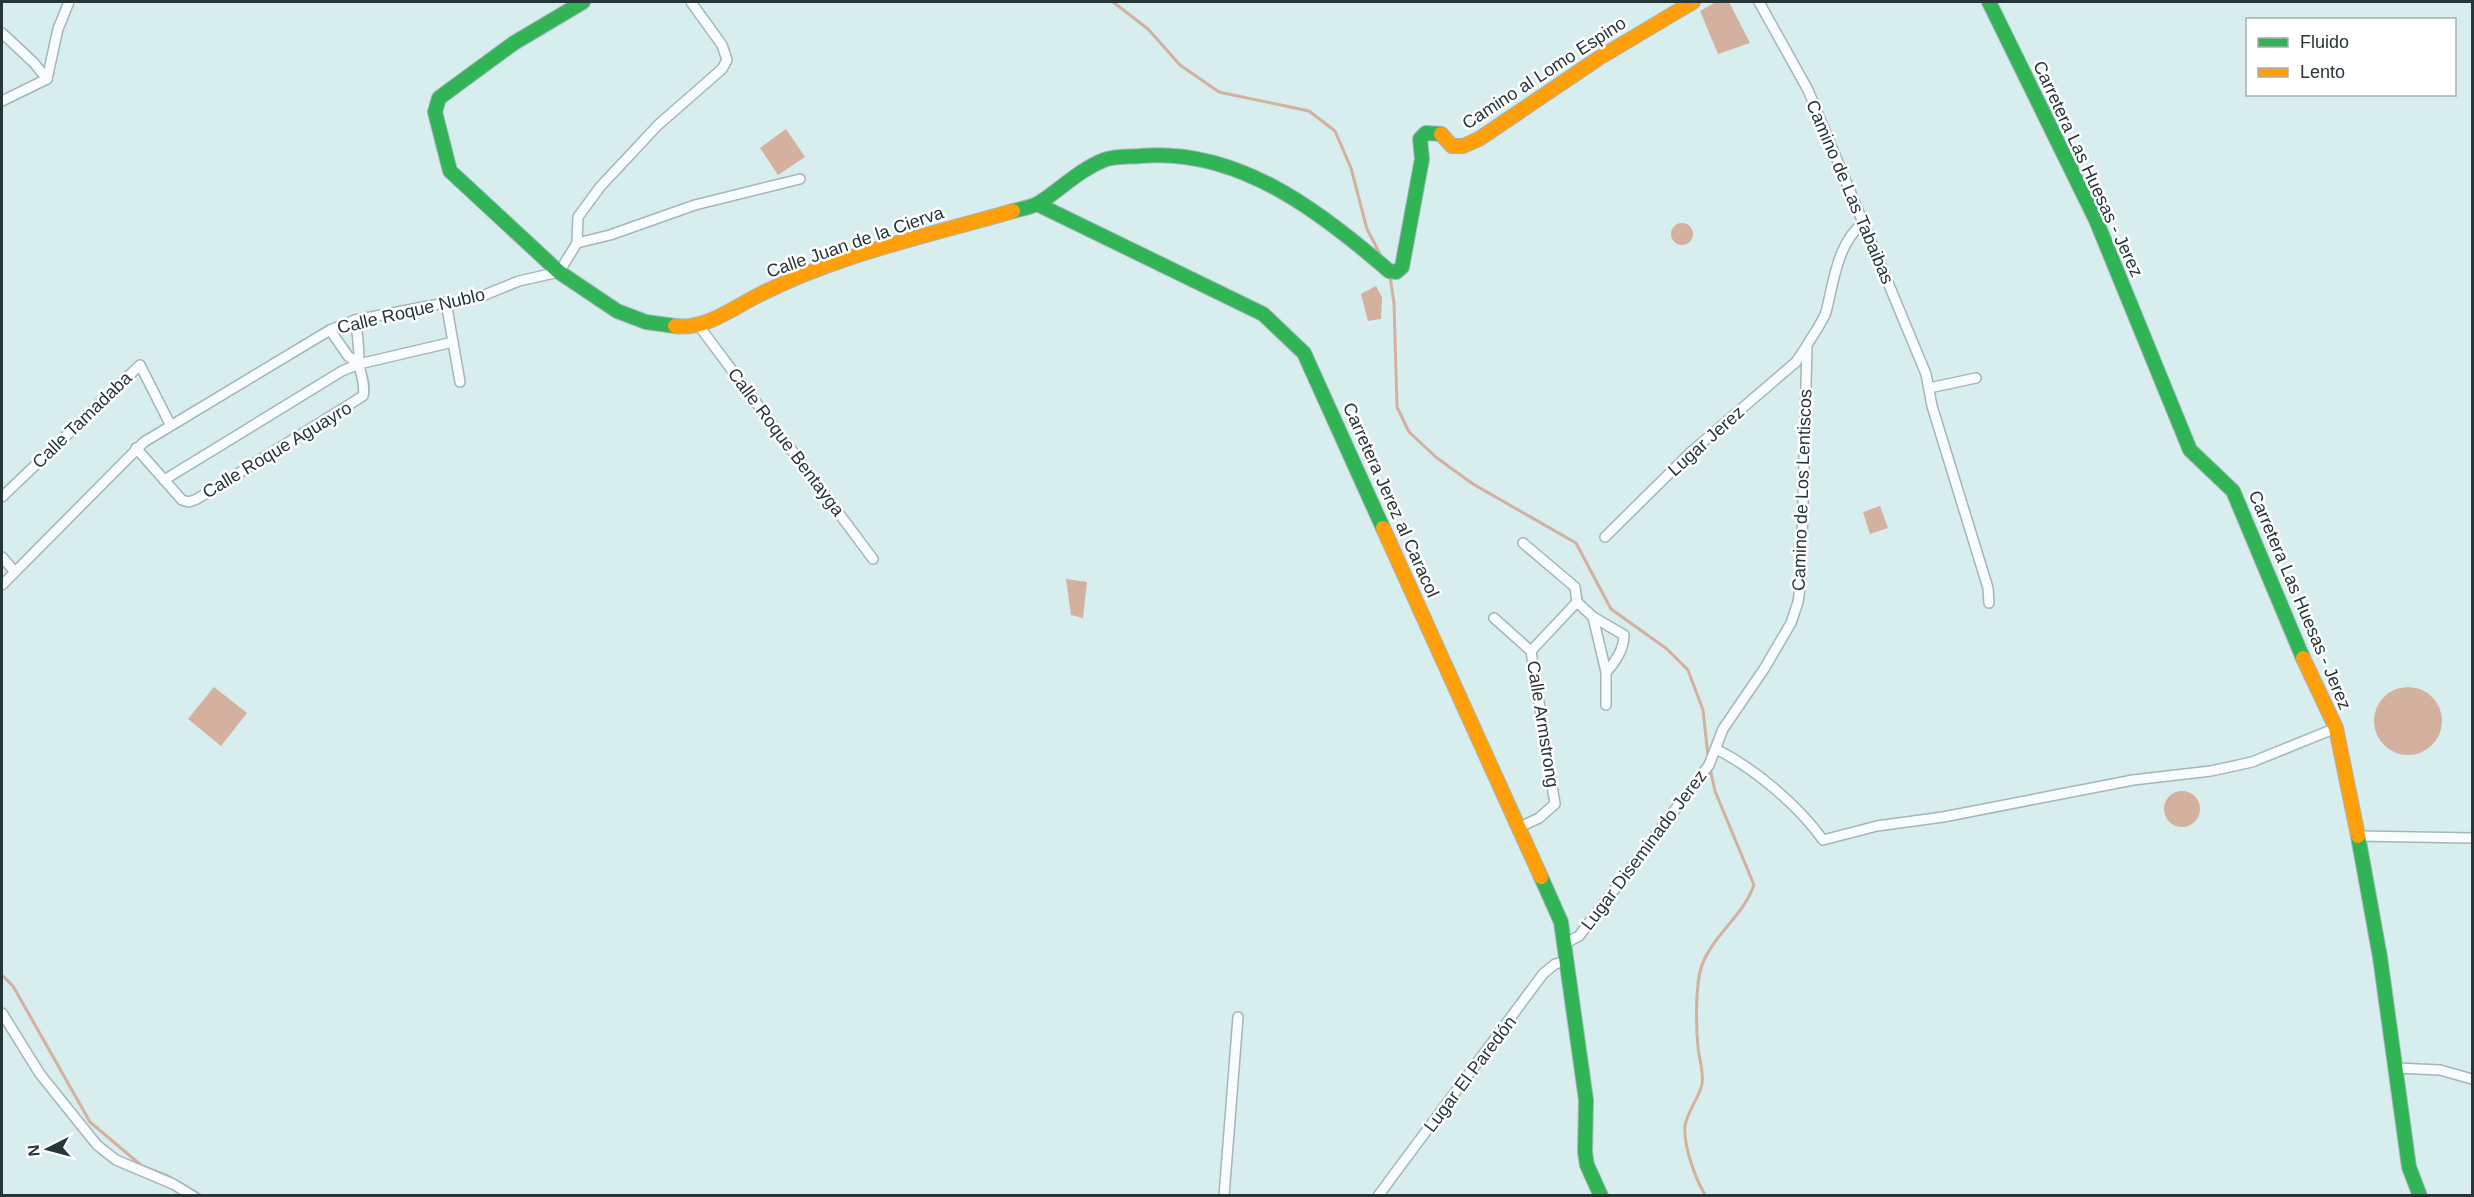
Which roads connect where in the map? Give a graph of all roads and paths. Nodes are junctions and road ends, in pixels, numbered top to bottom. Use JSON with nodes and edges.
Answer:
{"nodes":[{"id":1,"x":69,"y":2,"type":"edge"},
{"id":2,"x":583,"y":2,"type":"edge"},
{"id":3,"x":691,"y":2,"type":"edge"},
{"id":4,"x":1693,"y":2,"type":"edge"},
{"id":5,"x":1759,"y":2,"type":"edge"},
{"id":6,"x":1989,"y":2,"type":"edge"},
{"id":7,"x":2,"y":33,"type":"edge"},
{"id":8,"x":47,"y":80,"type":"junction"},
{"id":9,"x":2,"y":101,"type":"edge"},
{"id":10,"x":800,"y":179,"type":"dead end"},
{"id":11,"x":1037,"y":204,"type":"junction"},
{"id":12,"x":1864,"y":222,"type":"junction"},
{"id":13,"x":577,"y":243,"type":"junction"},
{"id":14,"x":559,"y":272,"type":"junction"},
{"id":15,"x":446,"y":302,"type":"junction"},
{"id":16,"x":355,"y":320,"type":"junction"},
{"id":17,"x":699,"y":326,"type":"junction"},
{"id":18,"x":330,"y":330,"type":"junction"},
{"id":19,"x":453,"y":342,"type":"junction"},
{"id":20,"x":1807,"y":345,"type":"junction"},
{"id":21,"x":359,"y":364,"type":"junction"},
{"id":22,"x":1976,"y":378,"type":"dead end"},
{"id":23,"x":460,"y":382,"type":"dead end"},
{"id":24,"x":1929,"y":388,"type":"junction"},
{"id":25,"x":170,"y":424,"type":"junction"},
{"id":26,"x":136,"y":448,"type":"junction"},
{"id":27,"x":165,"y":480,"type":"junction"},
{"id":28,"x":2,"y":497,"type":"edge"},
{"id":29,"x":1605,"y":537,"type":"dead end"},
{"id":30,"x":1523,"y":543,"type":"dead end"},
{"id":31,"x":2,"y":557,"type":"edge"},
{"id":32,"x":873,"y":559,"type":"dead end"},
{"id":33,"x":15,"y":572,"type":"junction"},
{"id":34,"x":2,"y":585,"type":"edge"},
{"id":35,"x":1577,"y":602,"type":"junction"},
{"id":36,"x":1989,"y":603,"type":"dead end"},
{"id":37,"x":1593,"y":617,"type":"junction"},
{"id":38,"x":1494,"y":618,"type":"dead end"},
{"id":39,"x":1532,"y":651,"type":"junction"},
{"id":40,"x":1606,"y":672,"type":"junction"},
{"id":41,"x":1606,"y":705,"type":"dead end"},
{"id":42,"x":2336,"y":728,"type":"junction"},
{"id":43,"x":1716,"y":749,"type":"junction"},
{"id":44,"x":1520,"y":827,"type":"junction"},
{"id":45,"x":2357,"y":836,"type":"junction"},
{"id":46,"x":2472,"y":838,"type":"edge"},
{"id":47,"x":1564,"y":944,"type":"junction"},
{"id":48,"x":1566,"y":961,"type":"junction"},
{"id":49,"x":2,"y":1012,"type":"edge"},
{"id":50,"x":1238,"y":1017,"type":"dead end"},
{"id":51,"x":2396,"y":1068,"type":"junction"},
{"id":52,"x":2472,"y":1079,"type":"edge"},
{"id":53,"x":193,"y":1196,"type":"edge"},
{"id":54,"x":1224,"y":1196,"type":"edge"},
{"id":55,"x":1378,"y":1196,"type":"edge"},
{"id":56,"x":1601,"y":1196,"type":"edge"},
{"id":57,"x":2420,"y":1196,"type":"edge"}],
"edges":[{"from":1,"to":8,"type":"street"},
{"from":2,"to":14,"type":"street"},
{"from":3,"to":13,"type":"street"},
{"from":4,"to":11,"type":"street","name":"Camino al Lomo Espino"},
{"from":5,"to":12,"type":"street","name":"Camino de Las Tabaibas"},
{"from":6,"to":42,"type":"street","name":"Carretera Las Huesas - Jerez"},
{"from":7,"to":8,"type":"street"},
{"from":8,"to":9,"type":"street"},
{"from":10,"to":13,"type":"street"},
{"from":11,"to":17,"type":"street","name":"Calle Juan de la Cierva"},
{"from":11,"to":44,"type":"street","name":"Carretera Jerez al Caracol"},
{"from":12,"to":20,"type":"street","name":"Camino de Los Lentiscos"},
{"from":12,"to":24,"type":"street","name":"Camino de Las Tabaibas"},
{"from":13,"to":14,"type":"street"},
{"from":14,"to":15,"type":"street","name":"Calle Roque Nublo"},
{"from":14,"to":17,"type":"street"},
{"from":15,"to":16,"type":"street","name":"Calle Roque Nublo"},
{"from":15,"to":19,"type":"street"},
{"from":16,"to":18,"type":"street","name":"Calle Roque Nublo"},
{"from":16,"to":21,"type":"street","name":"Calle Roque Aguayro"},
{"from":17,"to":32,"type":"street","name":"Calle Roque Bentayga"},
{"from":18,"to":21,"type":"street"},
{"from":18,"to":25,"type":"street","name":"Calle Roque Nublo"},
{"from":19,"to":21,"type":"street"},
{"from":19,"to":23,"type":"street"},
{"from":20,"to":29,"type":"street","name":"Lugar Jerez"},
{"from":20,"to":43,"type":"street","name":"Camino de Los Lentiscos"},
{"from":21,"to":27,"type":"street"},
{"from":21,"to":27,"type":"street","name":"Calle Roque Aguayro"},
{"from":22,"to":24,"type":"street"},
{"from":24,"to":36,"type":"street","name":"Camino de Las Tabaibas"},
{"from":25,"to":26,"type":"street","name":"Calle Roque Nublo"},
{"from":25,"to":28,"type":"street","name":"Calle Tamadaba"},
{"from":26,"to":27,"type":"street","name":"Calle Roque Aguayro"},
{"from":26,"to":33,"type":"street","name":"Calle Roque Nublo"},
{"from":30,"to":35,"type":"street"},
{"from":31,"to":33,"type":"street"},
{"from":33,"to":34,"type":"street","name":"Calle Roque Nublo"},
{"from":35,"to":37,"type":"street"},
{"from":35,"to":39,"type":"street"},
{"from":37,"to":40,"type":"street"},
{"from":37,"to":40,"type":"street"},
{"from":38,"to":39,"type":"street","name":"Calle Armstrong"},
{"from":39,"to":44,"type":"street","name":"Calle Armstrong"},
{"from":40,"to":41,"type":"street"},
{"from":42,"to":43,"type":"street"},
{"from":42,"to":45,"type":"street","name":"Carretera Las Huesas - Jerez"},
{"from":43,"to":47,"type":"street","name":"Lugar Diseminado Jerez"},
{"from":44,"to":47,"type":"street","name":"Carretera Jerez al Caracol"},
{"from":45,"to":46,"type":"street"},
{"from":45,"to":51,"type":"street","name":"Carretera Las Huesas - Jerez"},
{"from":47,"to":48,"type":"street","name":"Carretera Jerez al Caracol"},
{"from":48,"to":55,"type":"street","name":"Lugar El Paredón"},
{"from":48,"to":56,"type":"street","name":"Carretera Jerez al Caracol"},
{"from":49,"to":53,"type":"street"},
{"from":50,"to":54,"type":"street"},
{"from":51,"to":52,"type":"street"},
{"from":51,"to":57,"type":"street","name":"Carretera Las Huesas - Jerez"}]}
